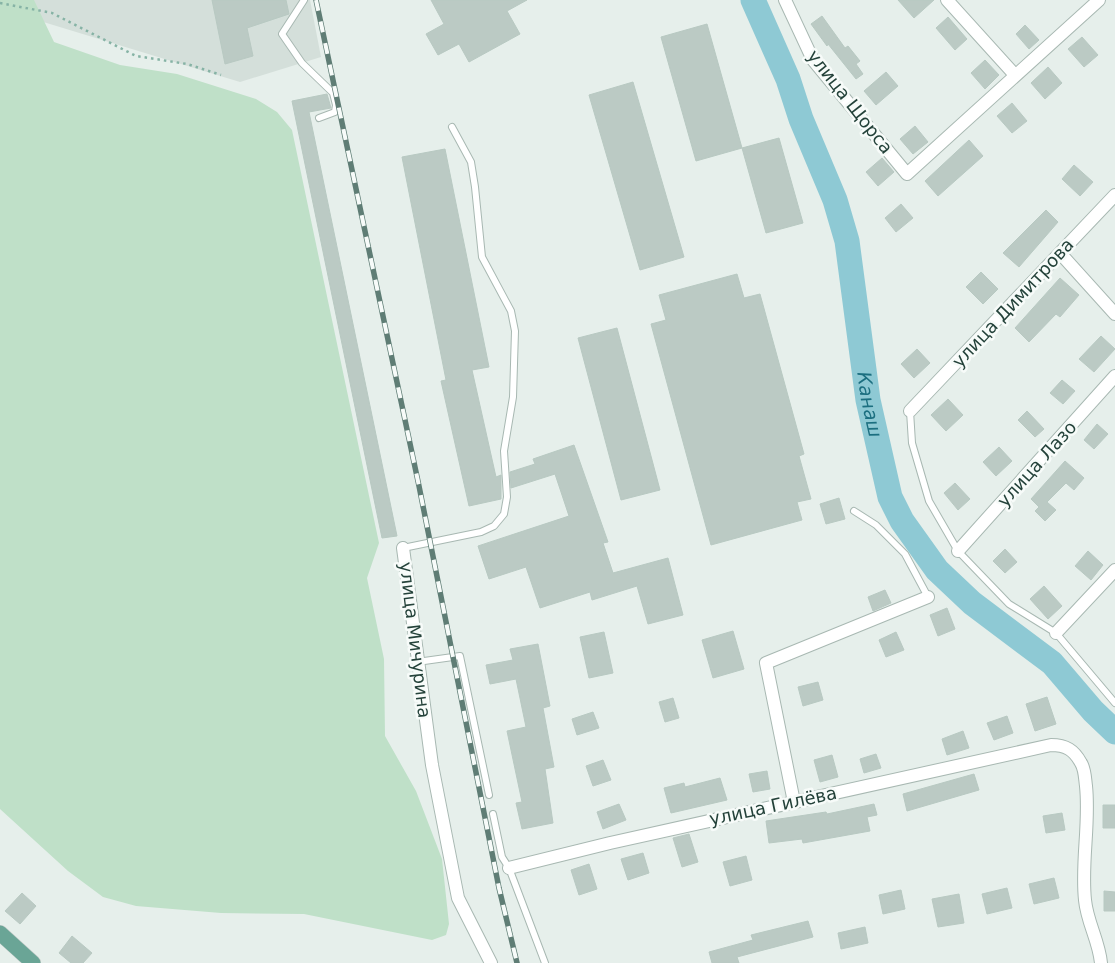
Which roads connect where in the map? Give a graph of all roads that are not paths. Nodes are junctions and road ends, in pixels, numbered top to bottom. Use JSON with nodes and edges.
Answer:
{"nodes":[{"id":1,"x":304,"y":0,"type":"edge"},
{"id":2,"x":785,"y":0,"type":"edge"},
{"id":3,"x":947,"y":0,"type":"edge"},
{"id":4,"x":1099,"y":0,"type":"edge"},
{"id":5,"x":1016,"y":76,"type":"junction"},
{"id":6,"x":319,"y":118,"type":"dead end"},
{"id":7,"x":452,"y":127,"type":"dead end"},
{"id":8,"x":1115,"y":195,"type":"edge"},
{"id":9,"x":1060,"y":253,"type":"junction"},
{"id":10,"x":1115,"y":314,"type":"edge"},
{"id":11,"x":1115,"y":376,"type":"edge"},
{"id":12,"x":910,"y":411,"type":"joint"},
{"id":13,"x":854,"y":511,"type":"dead end"},
{"id":14,"x":403,"y":548,"type":"joint"},
{"id":15,"x":958,"y":551,"type":"junction"},
{"id":16,"x":1115,"y":570,"type":"edge"},
{"id":17,"x":928,"y":597,"type":"joint"},
{"id":18,"x":1056,"y":633,"type":"junction"},
{"id":19,"x":417,"y":662,"type":"junction"},
{"id":20,"x":1115,"y":703,"type":"edge"},
{"id":21,"x":489,"y":795,"type":"dead end"},
{"id":22,"x":794,"y":802,"type":"junction"},
{"id":23,"x":493,"y":814,"type":"dead end"},
{"id":24,"x":510,"y":868,"type":"junction"},
{"id":25,"x":0,"y":933,"type":"edge"},
{"id":26,"x":33,"y":963,"type":"edge"},
{"id":27,"x":491,"y":963,"type":"edge"},
{"id":28,"x":545,"y":963,"type":"edge"},
{"id":29,"x":1101,"y":963,"type":"edge"}],
"edges":[{"from":1,"to":6,"type":"lane"},
{"from":2,"to":5,"type":"street","name":"улица Щорса"},
{"from":3,"to":5,"type":"street"},
{"from":4,"to":5,"type":"street"},
{"from":7,"to":14,"type":"lane","name":"улица Мичурина"},
{"from":8,"to":9,"type":"street","name":"улица Димитрова"},
{"from":9,"to":10,"type":"street"},
{"from":9,"to":12,"type":"street","name":"улица Димитрова"},
{"from":11,"to":15,"type":"street","name":"улица Лазо"},
{"from":12,"to":15,"type":"lane"},
{"from":13,"to":17,"type":"lane"},
{"from":14,"to":19,"type":"street","name":"улица Мичурина"},
{"from":15,"to":18,"type":"lane"},
{"from":16,"to":18,"type":"street"},
{"from":17,"to":22,"type":"street"},
{"from":18,"to":20,"type":"lane"},
{"from":19,"to":21,"type":"lane"},
{"from":19,"to":27,"type":"street","name":"улица Мичурина"},
{"from":22,"to":24,"type":"street","name":"улица Гилёва"},
{"from":22,"to":29,"type":"street","name":"улица Гилёва"},
{"from":23,"to":24,"type":"lane"},
{"from":24,"to":28,"type":"lane"},
{"from":25,"to":26,"type":"main road"}]}
